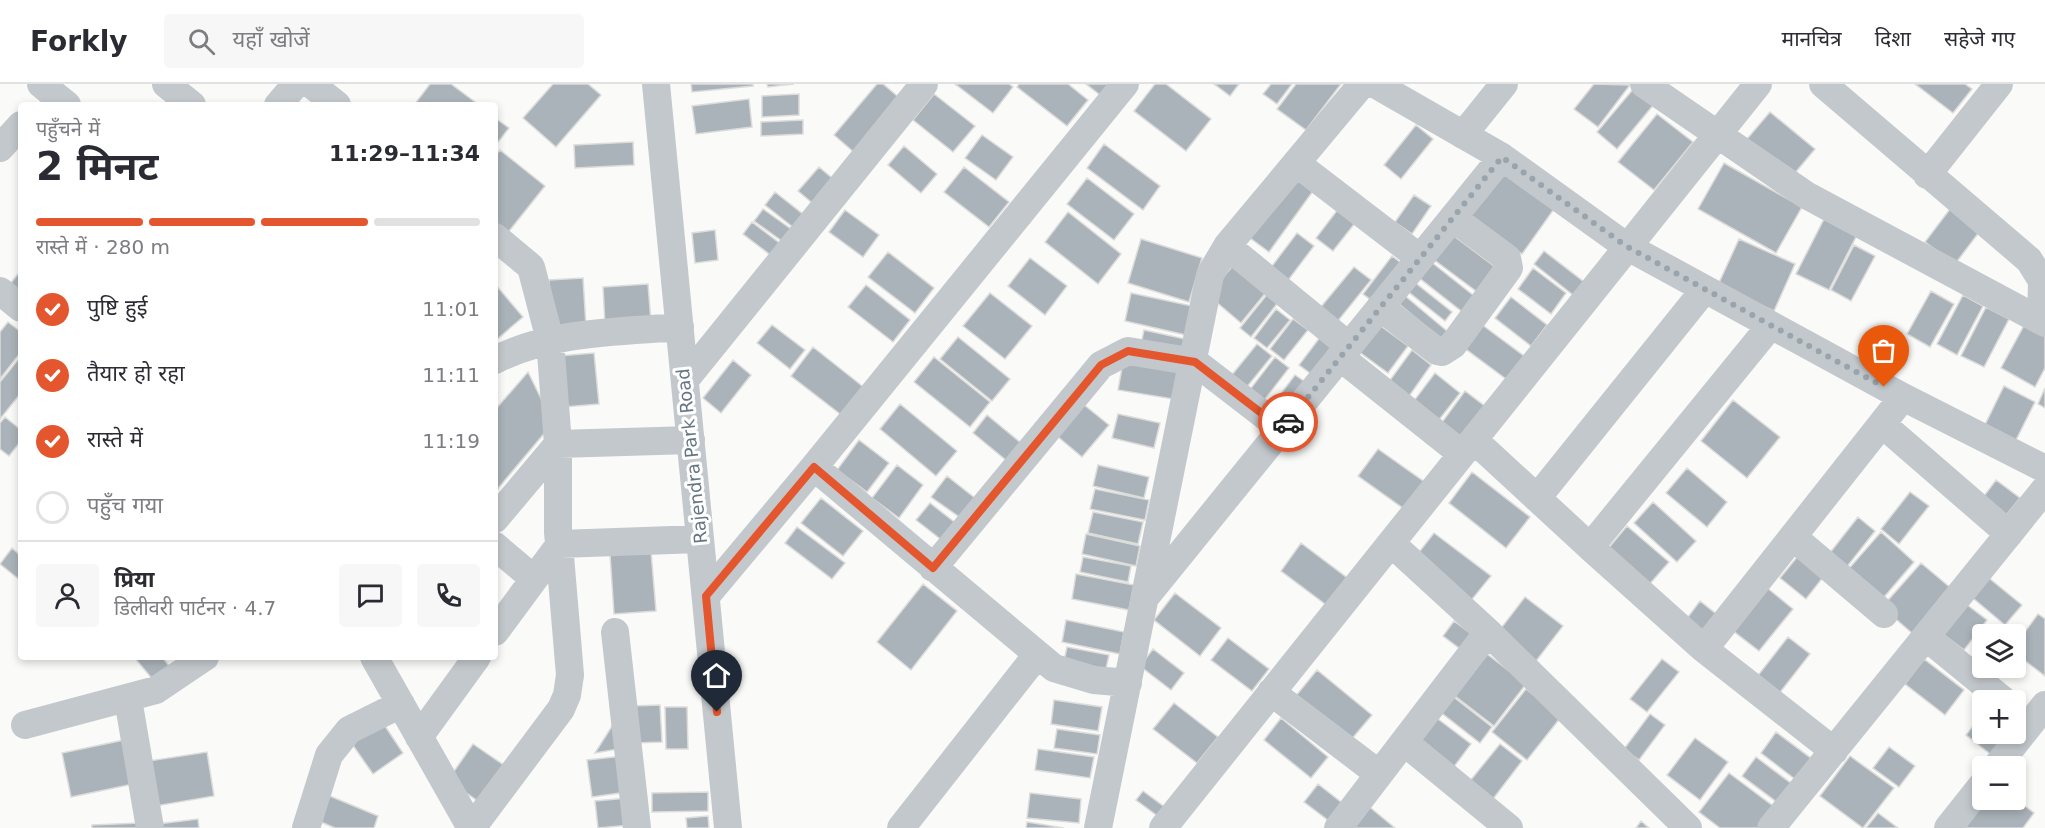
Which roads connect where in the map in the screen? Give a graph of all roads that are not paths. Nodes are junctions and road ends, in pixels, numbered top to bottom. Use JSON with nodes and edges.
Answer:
{"nodes":[{"id":1,"x":166,"y":84,"type":"edge"},
{"id":2,"x":296,"y":84,"type":"edge"},
{"id":3,"x":311,"y":84,"type":"edge"},
{"id":4,"x":656,"y":84,"type":"edge"},
{"id":5,"x":924,"y":84,"type":"edge"},
{"id":6,"x":1125,"y":84,"type":"edge"},
{"id":7,"x":1362,"y":84,"type":"edge"},
{"id":8,"x":1375,"y":84,"type":"edge"},
{"id":9,"x":1504,"y":84,"type":"edge"},
{"id":10,"x":1644,"y":84,"type":"edge"},
{"id":11,"x":1758,"y":84,"type":"edge"},
{"id":12,"x":1823,"y":84,"type":"edge"},
{"id":13,"x":2000,"y":84,"type":"edge"},
{"id":14,"x":188,"y":102,"type":"edge"},
{"id":15,"x":281,"y":102,"type":"edge"},
{"id":16,"x":333,"y":102,"type":"edge"},
{"id":17,"x":18,"y":128,"type":"edge"},
{"id":18,"x":1463,"y":135,"type":"junction"},
{"id":19,"x":1716,"y":136,"type":"junction"},
{"id":20,"x":0,"y":148,"type":"edge"},
{"id":21,"x":1502,"y":157,"type":"junction"},
{"id":22,"x":1296,"y":163,"type":"junction"},
{"id":23,"x":1927,"y":175,"type":"junction"},
{"id":24,"x":1453,"y":218,"type":"junction"},
{"id":25,"x":498,"y":240,"type":"edge"},
{"id":26,"x":1227,"y":246,"type":"junction"},
{"id":27,"x":1626,"y":246,"type":"junction"},
{"id":28,"x":1420,"y":258,"type":"junction"},
{"id":29,"x":1705,"y":289,"type":"junction"},
{"id":30,"x":0,"y":291,"type":"edge"},
{"id":31,"x":18,"y":306,"type":"edge"},
{"id":32,"x":1380,"y":307,"type":"junction"},
{"id":33,"x":2043,"y":322,"type":"edge"},
{"id":34,"x":1771,"y":325,"type":"junction"},
{"id":35,"x":680,"y":327,"type":"junction"},
{"id":36,"x":549,"y":340,"type":"junction"},
{"id":37,"x":1345,"y":351,"type":"junction"},
{"id":38,"x":498,"y":358,"type":"edge"},
{"id":39,"x":1195,"y":362,"type":"junction"},
{"id":40,"x":685,"y":380,"type":"junction"},
{"id":41,"x":1903,"y":397,"type":"junction"},
{"id":42,"x":1882,"y":424,"type":"junction"},
{"id":43,"x":1282,"y":429,"type":"junction"},
{"id":44,"x":691,"y":440,"type":"junction"},
{"id":45,"x":558,"y":444,"type":"junction"},
{"id":46,"x":1468,"y":447,"type":"junction"},
{"id":47,"x":814,"y":467,"type":"junction"},
{"id":48,"x":2045,"y":469,"type":"edge"},
{"id":49,"x":2045,"y":489,"type":"edge"},
{"id":50,"x":1537,"y":498,"type":"junction"},
{"id":51,"x":498,"y":515,"type":"edge"},
{"id":52,"x":2009,"y":534,"type":"junction"},
{"id":53,"x":1793,"y":537,"type":"junction"},
{"id":54,"x":700,"y":539,"type":"junction"},
{"id":55,"x":1391,"y":543,"type":"junction"},
{"id":56,"x":560,"y":544,"type":"junction"},
{"id":57,"x":1590,"y":547,"type":"junction"},
{"id":58,"x":498,"y":549,"type":"edge"},
{"id":59,"x":933,"y":568,"type":"junction"},
{"id":60,"x":534,"y":579,"type":"junction"},
{"id":61,"x":706,"y":596,"type":"junction"},
{"id":62,"x":1145,"y":598,"type":"junction"},
{"id":63,"x":1884,"y":614,"type":"dead end"},
{"id":64,"x":498,"y":628,"type":"edge"},
{"id":65,"x":615,"y":632,"type":"dead end"},
{"id":66,"x":1488,"y":632,"type":"junction"},
{"id":67,"x":1926,"y":637,"type":"junction"},
{"id":68,"x":1704,"y":649,"type":"junction"},
{"id":69,"x":1036,"y":656,"type":"junction"},
{"id":70,"x":201,"y":660,"type":"edge"},
{"id":71,"x":377,"y":660,"type":"edge"},
{"id":72,"x":475,"y":660,"type":"edge"},
{"id":73,"x":1128,"y":683,"type":"junction"},
{"id":74,"x":1991,"y":690,"type":"edge"},
{"id":75,"x":1271,"y":693,"type":"junction"},
{"id":76,"x":129,"y":699,"type":"junction"},
{"id":77,"x":401,"y":704,"type":"junction"},
{"id":78,"x":2034,"y":719,"type":"edge"},
{"id":79,"x":25,"y":725,"type":"dead end"},
{"id":80,"x":419,"y":737,"type":"junction"},
{"id":81,"x":1404,"y":742,"type":"junction"},
{"id":82,"x":1834,"y":751,"type":"junction"},
{"id":83,"x":2005,"y":756,"type":"edge"},
{"id":84,"x":1379,"y":774,"type":"junction"},
{"id":85,"x":1972,"y":798,"type":"edge"},
{"id":86,"x":150,"y":828,"type":"edge"},
{"id":87,"x":306,"y":828,"type":"edge"},
{"id":88,"x":471,"y":828,"type":"edge"},
{"id":89,"x":637,"y":828,"type":"edge"},
{"id":90,"x":728,"y":828,"type":"edge"},
{"id":91,"x":901,"y":828,"type":"edge"},
{"id":92,"x":1098,"y":828,"type":"edge"},
{"id":93,"x":1163,"y":828,"type":"edge"},
{"id":94,"x":1338,"y":828,"type":"edge"},
{"id":95,"x":1509,"y":828,"type":"edge"},
{"id":96,"x":1688,"y":828,"type":"edge"},
{"id":97,"x":1771,"y":828,"type":"edge"},
{"id":98,"x":1948,"y":828,"type":"edge"}],
"edges":[{"from":1,"to":14,"type":"street"},
{"from":2,"to":15,"type":"street"},
{"from":3,"to":16,"type":"street"},
{"from":4,"to":35,"type":"street","name":"Rajendra Park Road"},
{"from":5,"to":40,"type":"street"},
{"from":6,"to":47,"type":"street"},
{"from":7,"to":22,"type":"street"},
{"from":8,"to":18,"type":"street"},
{"from":9,"to":18,"type":"street"},
{"from":10,"to":19,"type":"street"},
{"from":11,"to":19,"type":"street"},
{"from":12,"to":23,"type":"street"},
{"from":13,"to":23,"type":"street"},
{"from":17,"to":20,"type":"street"},
{"from":18,"to":21,"type":"street"},
{"from":19,"to":27,"type":"street"},
{"from":19,"to":33,"type":"street"},
{"from":21,"to":24,"type":"street"},
{"from":21,"to":27,"type":"street"},
{"from":22,"to":26,"type":"street"},
{"from":22,"to":28,"type":"street"},
{"from":23,"to":33,"type":"street"},
{"from":24,"to":28,"type":"street"},
{"from":24,"to":32,"type":"street"},
{"from":25,"to":36,"type":"street"},
{"from":26,"to":37,"type":"street"},
{"from":26,"to":39,"type":"street"},
{"from":27,"to":29,"type":"street"},
{"from":27,"to":46,"type":"street"},
{"from":28,"to":32,"type":"street"},
{"from":29,"to":34,"type":"street"},
{"from":29,"to":50,"type":"street"},
{"from":30,"to":31,"type":"street"},
{"from":32,"to":37,"type":"street"},
{"from":34,"to":41,"type":"street"},
{"from":34,"to":57,"type":"street"},
{"from":35,"to":36,"type":"street"},
{"from":35,"to":40,"type":"street","name":"Rajendra Park Road"},
{"from":36,"to":38,"type":"street"},
{"from":36,"to":45,"type":"street"},
{"from":37,"to":43,"type":"street"},
{"from":37,"to":46,"type":"street"},
{"from":39,"to":43,"type":"street"},
{"from":39,"to":59,"type":"street"},
{"from":39,"to":62,"type":"street"},
{"from":40,"to":44,"type":"street","name":"Rajendra Park Road"},
{"from":41,"to":42,"type":"street"},
{"from":41,"to":48,"type":"street"},
{"from":42,"to":52,"type":"street"},
{"from":42,"to":53,"type":"street"},
{"from":43,"to":62,"type":"street"},
{"from":44,"to":45,"type":"street"},
{"from":44,"to":54,"type":"street","name":"Rajendra Park Road"},
{"from":45,"to":51,"type":"street"},
{"from":45,"to":56,"type":"street"},
{"from":46,"to":50,"type":"street"},
{"from":46,"to":55,"type":"street"},
{"from":47,"to":59,"type":"street"},
{"from":47,"to":61,"type":"street"},
{"from":49,"to":52,"type":"street"},
{"from":50,"to":57,"type":"street"},
{"from":52,"to":67,"type":"street"},
{"from":53,"to":63,"type":"street"},
{"from":53,"to":68,"type":"street"},
{"from":54,"to":56,"type":"street"},
{"from":54,"to":61,"type":"street","name":"Rajendra Park Road"},
{"from":55,"to":66,"type":"street"},
{"from":55,"to":75,"type":"street"},
{"from":56,"to":60,"type":"street"},
{"from":56,"to":88,"type":"street"},
{"from":57,"to":68,"type":"street"},
{"from":58,"to":60,"type":"street"},
{"from":59,"to":69,"type":"street"},
{"from":60,"to":64,"type":"street"},
{"from":61,"to":90,"type":"street","name":"Rajendra Park Road"},
{"from":62,"to":73,"type":"street"},
{"from":65,"to":89,"type":"street"},
{"from":66,"to":81,"type":"street"},
{"from":66,"to":96,"type":"street"},
{"from":67,"to":74,"type":"street"},
{"from":67,"to":82,"type":"street"},
{"from":68,"to":82,"type":"street"},
{"from":69,"to":73,"type":"street"},
{"from":69,"to":91,"type":"street"},
{"from":70,"to":76,"type":"street"},
{"from":71,"to":77,"type":"street"},
{"from":72,"to":80,"type":"street"},
{"from":73,"to":92,"type":"street"},
{"from":75,"to":84,"type":"street"},
{"from":75,"to":93,"type":"street"},
{"from":76,"to":79,"type":"street"},
{"from":76,"to":86,"type":"street"},
{"from":77,"to":80,"type":"street"},
{"from":77,"to":87,"type":"street"},
{"from":78,"to":83,"type":"street"},
{"from":80,"to":88,"type":"street"},
{"from":81,"to":84,"type":"street"},
{"from":81,"to":95,"type":"street"},
{"from":82,"to":97,"type":"street"},
{"from":84,"to":94,"type":"street"},
{"from":85,"to":98,"type":"street"}]}
